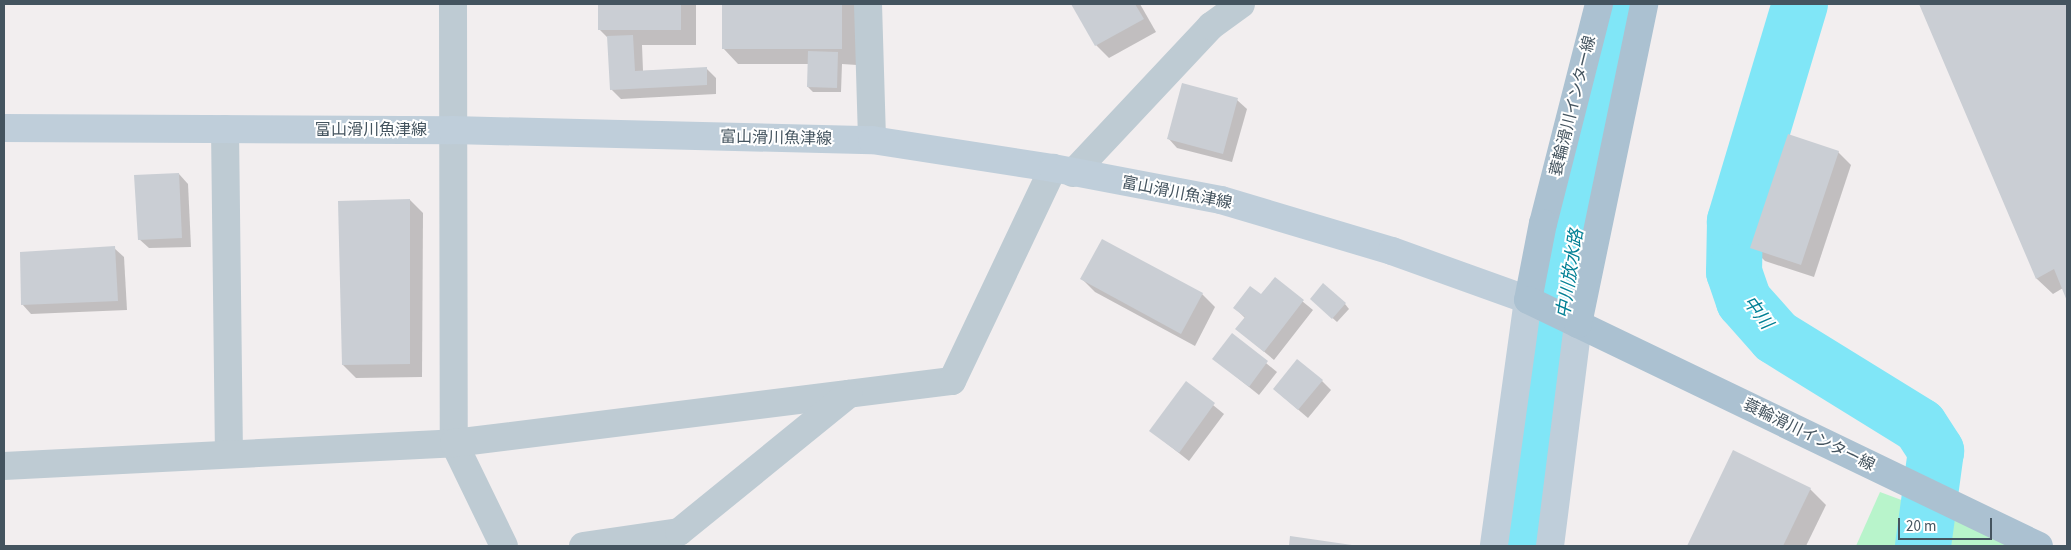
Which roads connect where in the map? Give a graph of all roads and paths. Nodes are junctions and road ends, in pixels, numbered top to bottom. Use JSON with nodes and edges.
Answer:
{"nodes":[{"id":1,"x":453,"y":4,"type":"edge"},
{"id":2,"x":868,"y":4,"type":"edge"},
{"id":3,"x":1240,"y":4,"type":"edge"},
{"id":4,"x":1599,"y":4,"type":"edge"},
{"id":5,"x":1644,"y":4,"type":"edge"},
{"id":6,"x":4,"y":128,"type":"edge"},
{"id":7,"x":225,"y":129,"type":"junction"},
{"id":8,"x":452,"y":130,"type":"junction"},
{"id":9,"x":872,"y":140,"type":"junction"},
{"id":10,"x":1063,"y":171,"type":"junction"},
{"id":11,"x":1528,"y":300,"type":"junction"},
{"id":12,"x":1578,"y":324,"type":"junction"},
{"id":13,"x":848,"y":394,"type":"junction"},
{"id":14,"x":454,"y":443,"type":"junction"},
{"id":15,"x":229,"y":454,"type":"junction"},
{"id":16,"x":4,"y":466,"type":"edge"},
{"id":17,"x":504,"y":546,"type":"edge"},
{"id":18,"x":583,"y":546,"type":"edge"},
{"id":19,"x":1494,"y":546,"type":"edge"},
{"id":20,"x":1550,"y":546,"type":"edge"},
{"id":21,"x":2039,"y":546,"type":"edge"}],
"edges":[{"from":1,"to":8,"type":"street"},
{"from":2,"to":9,"type":"street"},
{"from":3,"to":10,"type":"street"},
{"from":4,"to":11,"type":"main road","name":"蓑輪滑川インター線"},
{"from":5,"to":12,"type":"main road"},
{"from":6,"to":7,"type":"main road","name":"富山滑川魚津線"},
{"from":7,"to":8,"type":"main road","name":"富山滑川魚津線"},
{"from":7,"to":15,"type":"street"},
{"from":8,"to":9,"type":"main road","name":"富山滑川魚津線"},
{"from":8,"to":14,"type":"street"},
{"from":9,"to":10,"type":"main road","name":"富山滑川魚津線"},
{"from":10,"to":11,"type":"main road","name":"富山滑川魚津線"},
{"from":10,"to":13,"type":"street"},
{"from":11,"to":12,"type":"main road","name":"蓑輪滑川インター線"},
{"from":11,"to":19,"type":"main road"},
{"from":12,"to":20,"type":"main road"},
{"from":12,"to":21,"type":"main road","name":"蓑輪滑川インター線"},
{"from":13,"to":14,"type":"street"},
{"from":13,"to":18,"type":"street"},
{"from":14,"to":15,"type":"street"},
{"from":14,"to":17,"type":"street"},
{"from":15,"to":16,"type":"street"}]}
